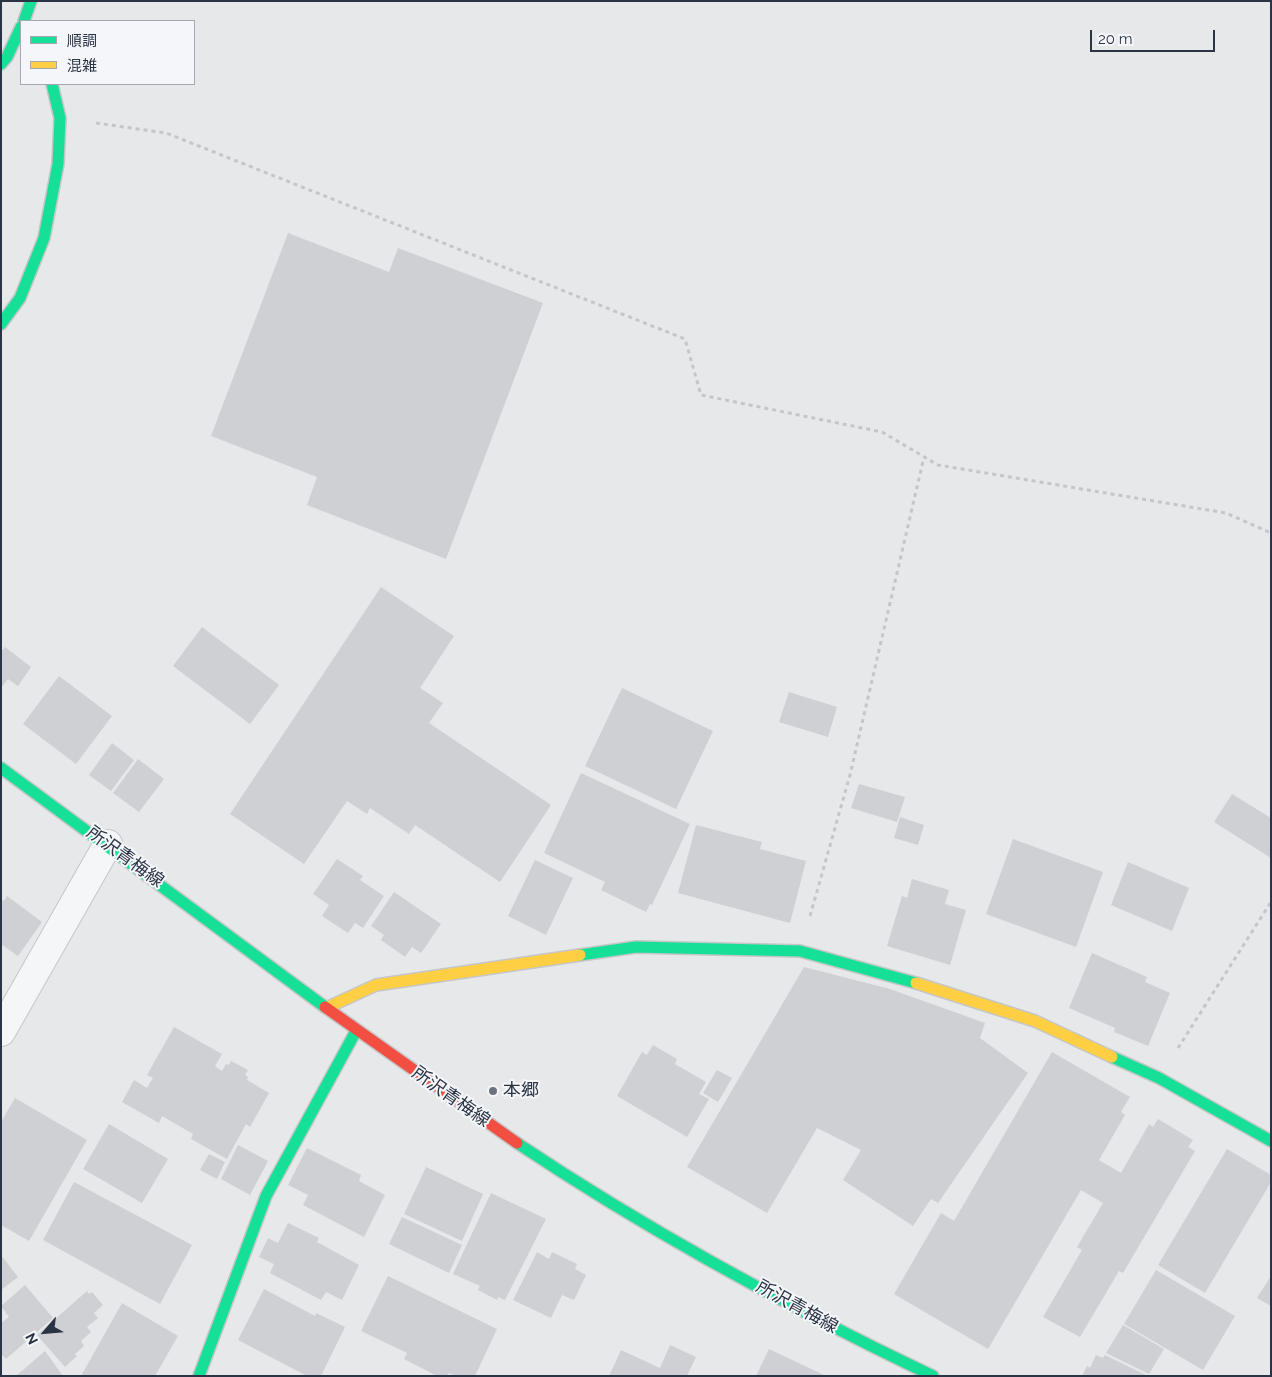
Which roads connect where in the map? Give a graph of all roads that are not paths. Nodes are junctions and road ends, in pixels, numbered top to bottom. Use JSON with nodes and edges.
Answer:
{"nodes":[{"id":1,"x":20,"y":30,"type":"edge"},
{"id":2,"x":1,"y":64,"type":"edge"},
{"id":3,"x":52,"y":85,"type":"edge"},
{"id":4,"x":1,"y":324,"type":"edge"},
{"id":5,"x":1,"y":768,"type":"edge"},
{"id":6,"x":108,"y":844,"type":"junction"},
{"id":7,"x":326,"y":1008,"type":"junction"},
{"id":8,"x":356,"y":1031,"type":"junction"},
{"id":9,"x":1,"y":1032,"type":"edge"},
{"id":10,"x":1271,"y":1141,"type":"edge"},
{"id":11,"x":199,"y":1376,"type":"edge"},
{"id":12,"x":933,"y":1376,"type":"edge"}],
"edges":[{"from":1,"to":2,"type":"street"},
{"from":3,"to":4,"type":"street"},
{"from":5,"to":6,"type":"street","name":"所沢青梅線"},
{"from":6,"to":7,"type":"street","name":"所沢青梅線"},
{"from":6,"to":9,"type":"street"},
{"from":7,"to":8,"type":"street","name":"所沢青梅線"},
{"from":7,"to":10,"type":"street"},
{"from":8,"to":11,"type":"street"},
{"from":8,"to":12,"type":"street","name":"所沢青梅線"}]}
